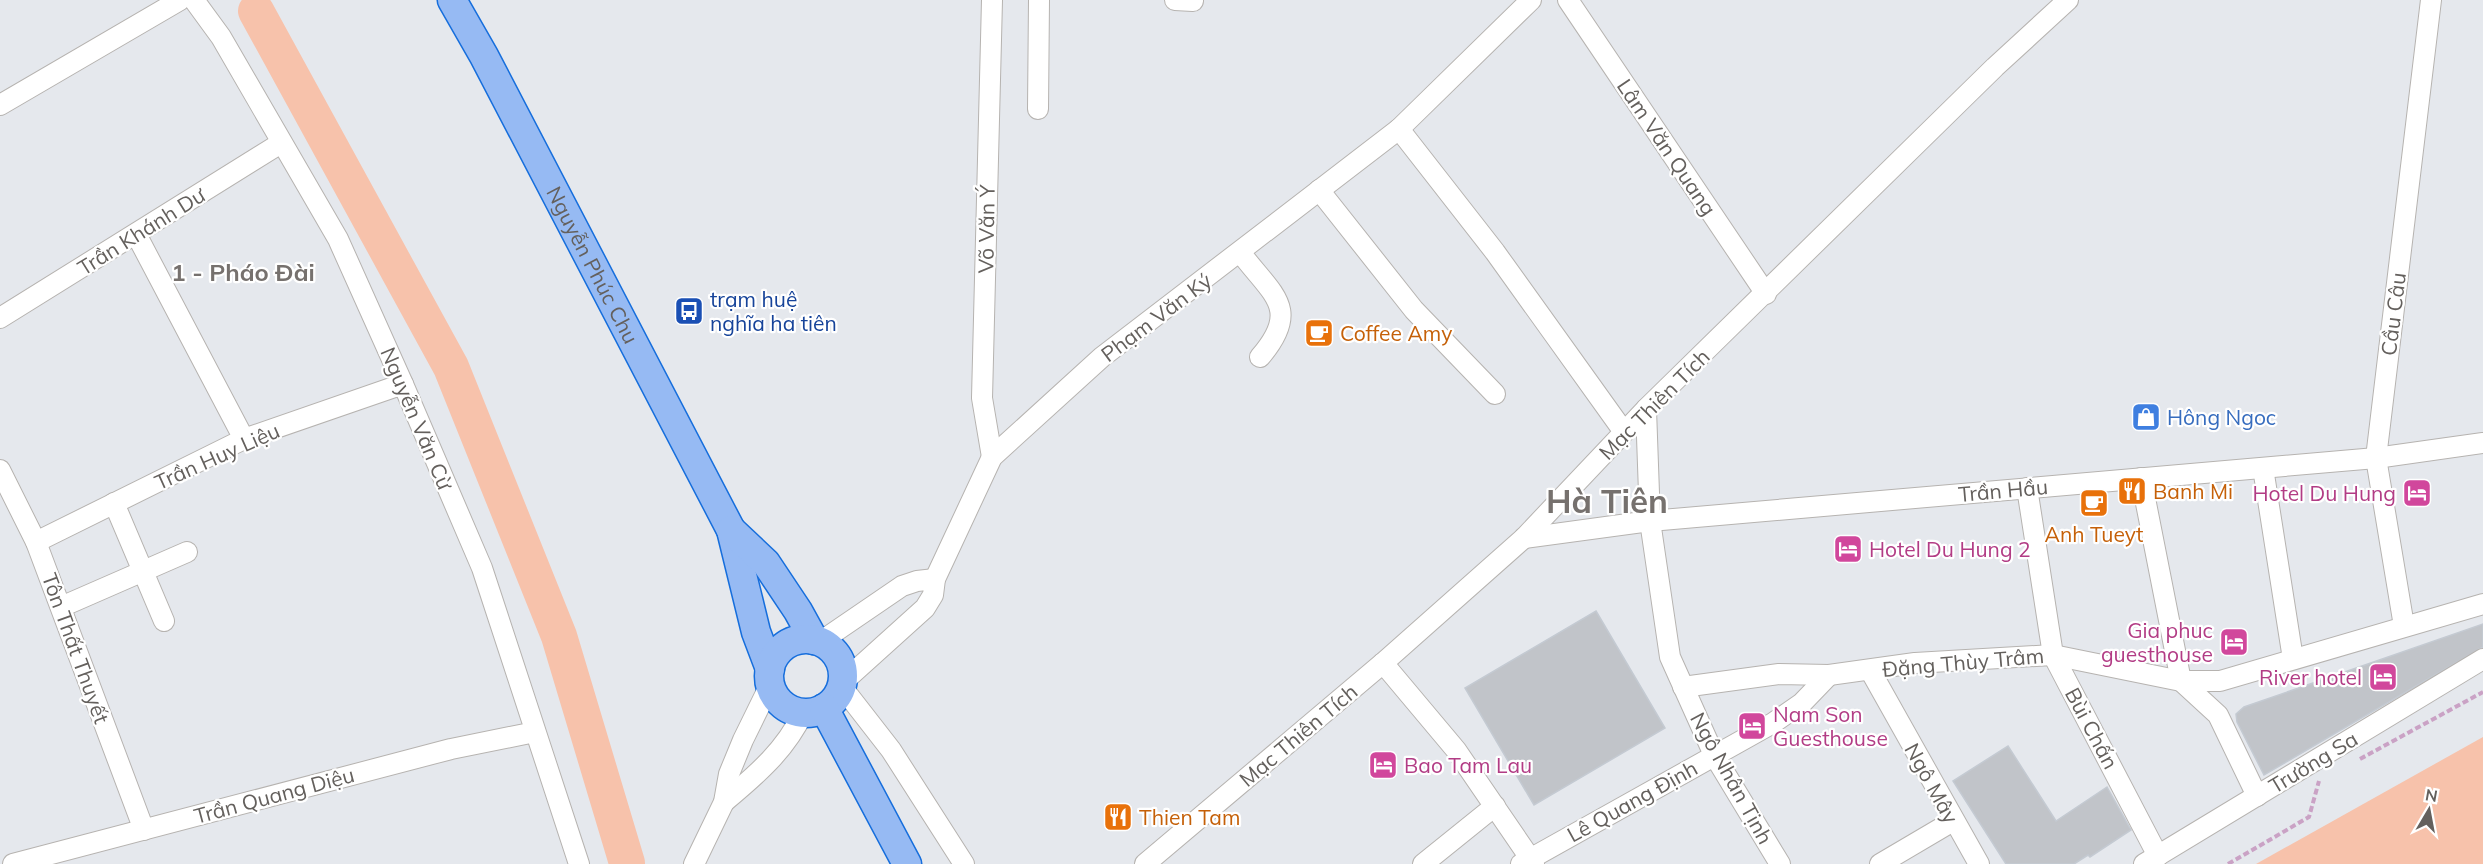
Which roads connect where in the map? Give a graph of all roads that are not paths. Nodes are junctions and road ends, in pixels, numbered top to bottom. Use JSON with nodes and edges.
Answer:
{"nodes":[{"id":1,"x":180,"y":0,"type":"edge"},
{"id":2,"x":194,"y":0,"type":"edge"},
{"id":3,"x":452,"y":0,"type":"edge"},
{"id":4,"x":992,"y":0,"type":"edge"},
{"id":5,"x":1039,"y":0,"type":"edge"},
{"id":6,"x":1531,"y":0,"type":"edge"},
{"id":7,"x":1568,"y":0,"type":"edge"},
{"id":8,"x":2068,"y":0,"type":"edge"},
{"id":9,"x":2432,"y":0,"type":"edge"},
{"id":10,"x":0,"y":105,"type":"edge"},
{"id":11,"x":1038,"y":109,"type":"dead end"},
{"id":12,"x":1399,"y":129,"type":"junction"},
{"id":13,"x":281,"y":143,"type":"junction"},
{"id":14,"x":1319,"y":190,"type":"junction"},
{"id":15,"x":136,"y":234,"type":"junction"},
{"id":16,"x":1240,"y":252,"type":"junction"},
{"id":17,"x":1766,"y":294,"type":"junction"},
{"id":18,"x":0,"y":318,"type":"edge"},
{"id":19,"x":1260,"y":357,"type":"dead end"},
{"id":20,"x":403,"y":384,"type":"junction"},
{"id":21,"x":1495,"y":394,"type":"dead end"},
{"id":22,"x":1647,"y":408,"type":"junction"},
{"id":23,"x":1624,"y":432,"type":"junction"},
{"id":24,"x":244,"y":440,"type":"junction"},
{"id":25,"x":2483,"y":443,"type":"edge"},
{"id":26,"x":992,"y":458,"type":"junction"},
{"id":27,"x":2376,"y":458,"type":"junction"},
{"id":28,"x":2263,"y":468,"type":"junction"},
{"id":29,"x":0,"y":470,"type":"edge"},
{"id":30,"x":2141,"y":478,"type":"junction"},
{"id":31,"x":2027,"y":488,"type":"junction"},
{"id":32,"x":114,"y":503,"type":"junction"},
{"id":33,"x":1650,"y":521,"type":"junction"},
{"id":34,"x":731,"y":531,"type":"junction"},
{"id":35,"x":1524,"y":538,"type":"junction"},
{"id":36,"x":36,"y":542,"type":"junction"},
{"id":37,"x":187,"y":552,"type":"dead end"},
{"id":38,"x":143,"y":573,"type":"junction"},
{"id":39,"x":935,"y":579,"type":"junction"},
{"id":40,"x":2483,"y":604,"type":"edge"},
{"id":41,"x":61,"y":607,"type":"junction"},
{"id":42,"x":164,"y":621,"type":"dead end"},
{"id":43,"x":2404,"y":626,"type":"junction"},
{"id":44,"x":817,"y":641,"type":"junction"},
{"id":45,"x":2053,"y":655,"type":"junction"},
{"id":46,"x":2293,"y":659,"type":"junction"},
{"id":47,"x":2483,"y":659,"type":"edge"},
{"id":48,"x":1383,"y":663,"type":"junction"},
{"id":49,"x":1870,"y":670,"type":"junction"},
{"id":50,"x":1829,"y":675,"type":"junction"},
{"id":51,"x":770,"y":677,"type":"junction"},
{"id":52,"x":2181,"y":681,"type":"junction"},
{"id":53,"x":1683,"y":687,"type":"junction"},
{"id":54,"x":828,"y":698,"type":"junction"},
{"id":55,"x":536,"y":732,"type":"junction"},
{"id":56,"x":1714,"y":755,"type":"junction"},
{"id":57,"x":2257,"y":796,"type":"junction"},
{"id":58,"x":724,"y":802,"type":"junction"},
{"id":59,"x":1495,"y":806,"type":"junction"},
{"id":60,"x":1953,"y":821,"type":"junction"},
{"id":61,"x":144,"y":830,"type":"junction"},
{"id":62,"x":2151,"y":860,"type":"edge"},
{"id":63,"x":1529,"y":862,"type":"edge"},
{"id":64,"x":13,"y":864,"type":"edge"},
{"id":65,"x":579,"y":864,"type":"edge"},
{"id":66,"x":694,"y":864,"type":"edge"},
{"id":67,"x":907,"y":864,"type":"edge"},
{"id":68,"x":964,"y":864,"type":"edge"},
{"id":69,"x":1145,"y":864,"type":"edge"},
{"id":70,"x":1422,"y":864,"type":"edge"},
{"id":71,"x":1780,"y":864,"type":"edge"},
{"id":72,"x":1880,"y":864,"type":"edge"},
{"id":73,"x":1979,"y":864,"type":"edge"}],
"edges":[{"from":1,"to":10,"type":"street"},
{"from":2,"to":13,"type":"street","name":"Nguyễn Văn Cừ"},
{"from":3,"to":34,"type":"highway","name":"Nguyễn Phúc Chu"},
{"from":4,"to":26,"type":"street","name":"Võ Văn Ý"},
{"from":5,"to":11,"type":"street"},
{"from":6,"to":12,"type":"street","name":"Phạm Văn Ký"},
{"from":7,"to":17,"type":"street","name":"Lâm Văn Quang"},
{"from":8,"to":17,"type":"street","name":"Mạc Thiên Tích"},
{"from":9,"to":27,"type":"street","name":"Cầu Câu"},
{"from":12,"to":14,"type":"street","name":"Phạm Văn Ký"},
{"from":12,"to":23,"type":"street"},
{"from":13,"to":15,"type":"street","name":"Trần Khánh Dư"},
{"from":13,"to":20,"type":"street","name":"Nguyễn Văn Cừ"},
{"from":14,"to":16,"type":"street","name":"Phạm Văn Ký"},
{"from":14,"to":21,"type":"street"},
{"from":15,"to":18,"type":"street","name":"Trần Khánh Dư"},
{"from":15,"to":24,"type":"street"},
{"from":16,"to":19,"type":"street"},
{"from":16,"to":26,"type":"street","name":"Phạm Văn Ký"},
{"from":17,"to":22,"type":"street","name":"Mạc Thiên Tích"},
{"from":20,"to":24,"type":"street","name":"Trần Huy Liệu"},
{"from":20,"to":55,"type":"street","name":"Nguyễn Văn Cừ"},
{"from":22,"to":23,"type":"street","name":"Mạc Thiên Tích"},
{"from":22,"to":33,"type":"street","name":"Ngô Nhân Tịnh"},
{"from":23,"to":35,"type":"street","name":"Mạc Thiên Tích"},
{"from":24,"to":32,"type":"street","name":"Trần Huy Liệu"},
{"from":25,"to":27,"type":"street","name":"Trần Hầu"},
{"from":26,"to":39,"type":"street","name":"Phạm Văn Ký"},
{"from":27,"to":28,"type":"street","name":"Trần Hầu"},
{"from":27,"to":43,"type":"street","name":"Cầu Câu"},
{"from":28,"to":30,"type":"street","name":"Trần Hầu"},
{"from":28,"to":46,"type":"street"},
{"from":29,"to":36,"type":"street","name":"Tôn Thất Thuyết"},
{"from":30,"to":31,"type":"street","name":"Trần Hầu"},
{"from":30,"to":52,"type":"street"},
{"from":31,"to":33,"type":"street","name":"Trần Hầu"},
{"from":31,"to":45,"type":"street","name":"Bùi Chấn"},
{"from":32,"to":36,"type":"street","name":"Trần Huy Liệu"},
{"from":32,"to":38,"type":"street"},
{"from":33,"to":35,"type":"street","name":"Trần Hầu"},
{"from":33,"to":53,"type":"street","name":"Ngô Nhân Tịnh"},
{"from":34,"to":44,"type":"highway","name":"Nguyễn Phúc Chu"},
{"from":34,"to":51,"type":"highway","name":"Nguyễn Phúc Chu"},
{"from":35,"to":48,"type":"street","name":"Mạc Thiên Tích"},
{"from":36,"to":41,"type":"street","name":"Tôn Thất Thuyết"},
{"from":37,"to":38,"type":"street"},
{"from":38,"to":41,"type":"street"},
{"from":38,"to":42,"type":"street"},
{"from":39,"to":44,"type":"street"},
{"from":39,"to":54,"type":"street","name":"Phạm Văn Ký"},
{"from":40,"to":43,"type":"street","name":"Đặng Thùy Trâm"},
{"from":41,"to":61,"type":"street","name":"Tôn Thất Thuyết"},
{"from":43,"to":46,"type":"street","name":"Đặng Thùy Trâm"},
{"from":44,"to":51,"type":"highway"},
{"from":44,"to":54,"type":"highway"},
{"from":45,"to":49,"type":"street","name":"Đặng Thùy Trâm"},
{"from":45,"to":52,"type":"street","name":"Đặng Thùy Trâm"},
{"from":45,"to":62,"type":"street","name":"Bùi Chấn"},
{"from":46,"to":52,"type":"street","name":"Đặng Thùy Trâm"},
{"from":47,"to":57,"type":"street","name":"Trường Sa"},
{"from":48,"to":59,"type":"street"},
{"from":48,"to":69,"type":"street","name":"Mạc Thiên Tích"},
{"from":49,"to":50,"type":"street","name":"Đặng Thùy Trâm"},
{"from":49,"to":60,"type":"street","name":"Ngô Mây"},
{"from":50,"to":53,"type":"street","name":"Đặng Thùy Trâm"},
{"from":50,"to":56,"type":"street","name":"Lê Quang Định"},
{"from":51,"to":54,"type":"highway"},
{"from":51,"to":58,"type":"street"},
{"from":52,"to":57,"type":"street"},
{"from":53,"to":56,"type":"street","name":"Ngô Nhân Tịnh"},
{"from":54,"to":58,"type":"street","name":"Phạm Văn Ký"},
{"from":54,"to":67,"type":"highway"},
{"from":54,"to":68,"type":"street"},
{"from":55,"to":61,"type":"street","name":"Trần Quang Diệu"},
{"from":55,"to":65,"type":"street","name":"Nguyễn Văn Cừ"},
{"from":56,"to":63,"type":"street","name":"Lê Quang Định"},
{"from":56,"to":71,"type":"street","name":"Ngô Nhân Tịnh"},
{"from":57,"to":62,"type":"street","name":"Trường Sa"},
{"from":58,"to":66,"type":"street"},
{"from":59,"to":63,"type":"street"},
{"from":59,"to":70,"type":"street"},
{"from":60,"to":72,"type":"street"},
{"from":60,"to":73,"type":"street","name":"Ngô Mây"},
{"from":61,"to":64,"type":"street","name":"Trần Quang Diệu"}]}
